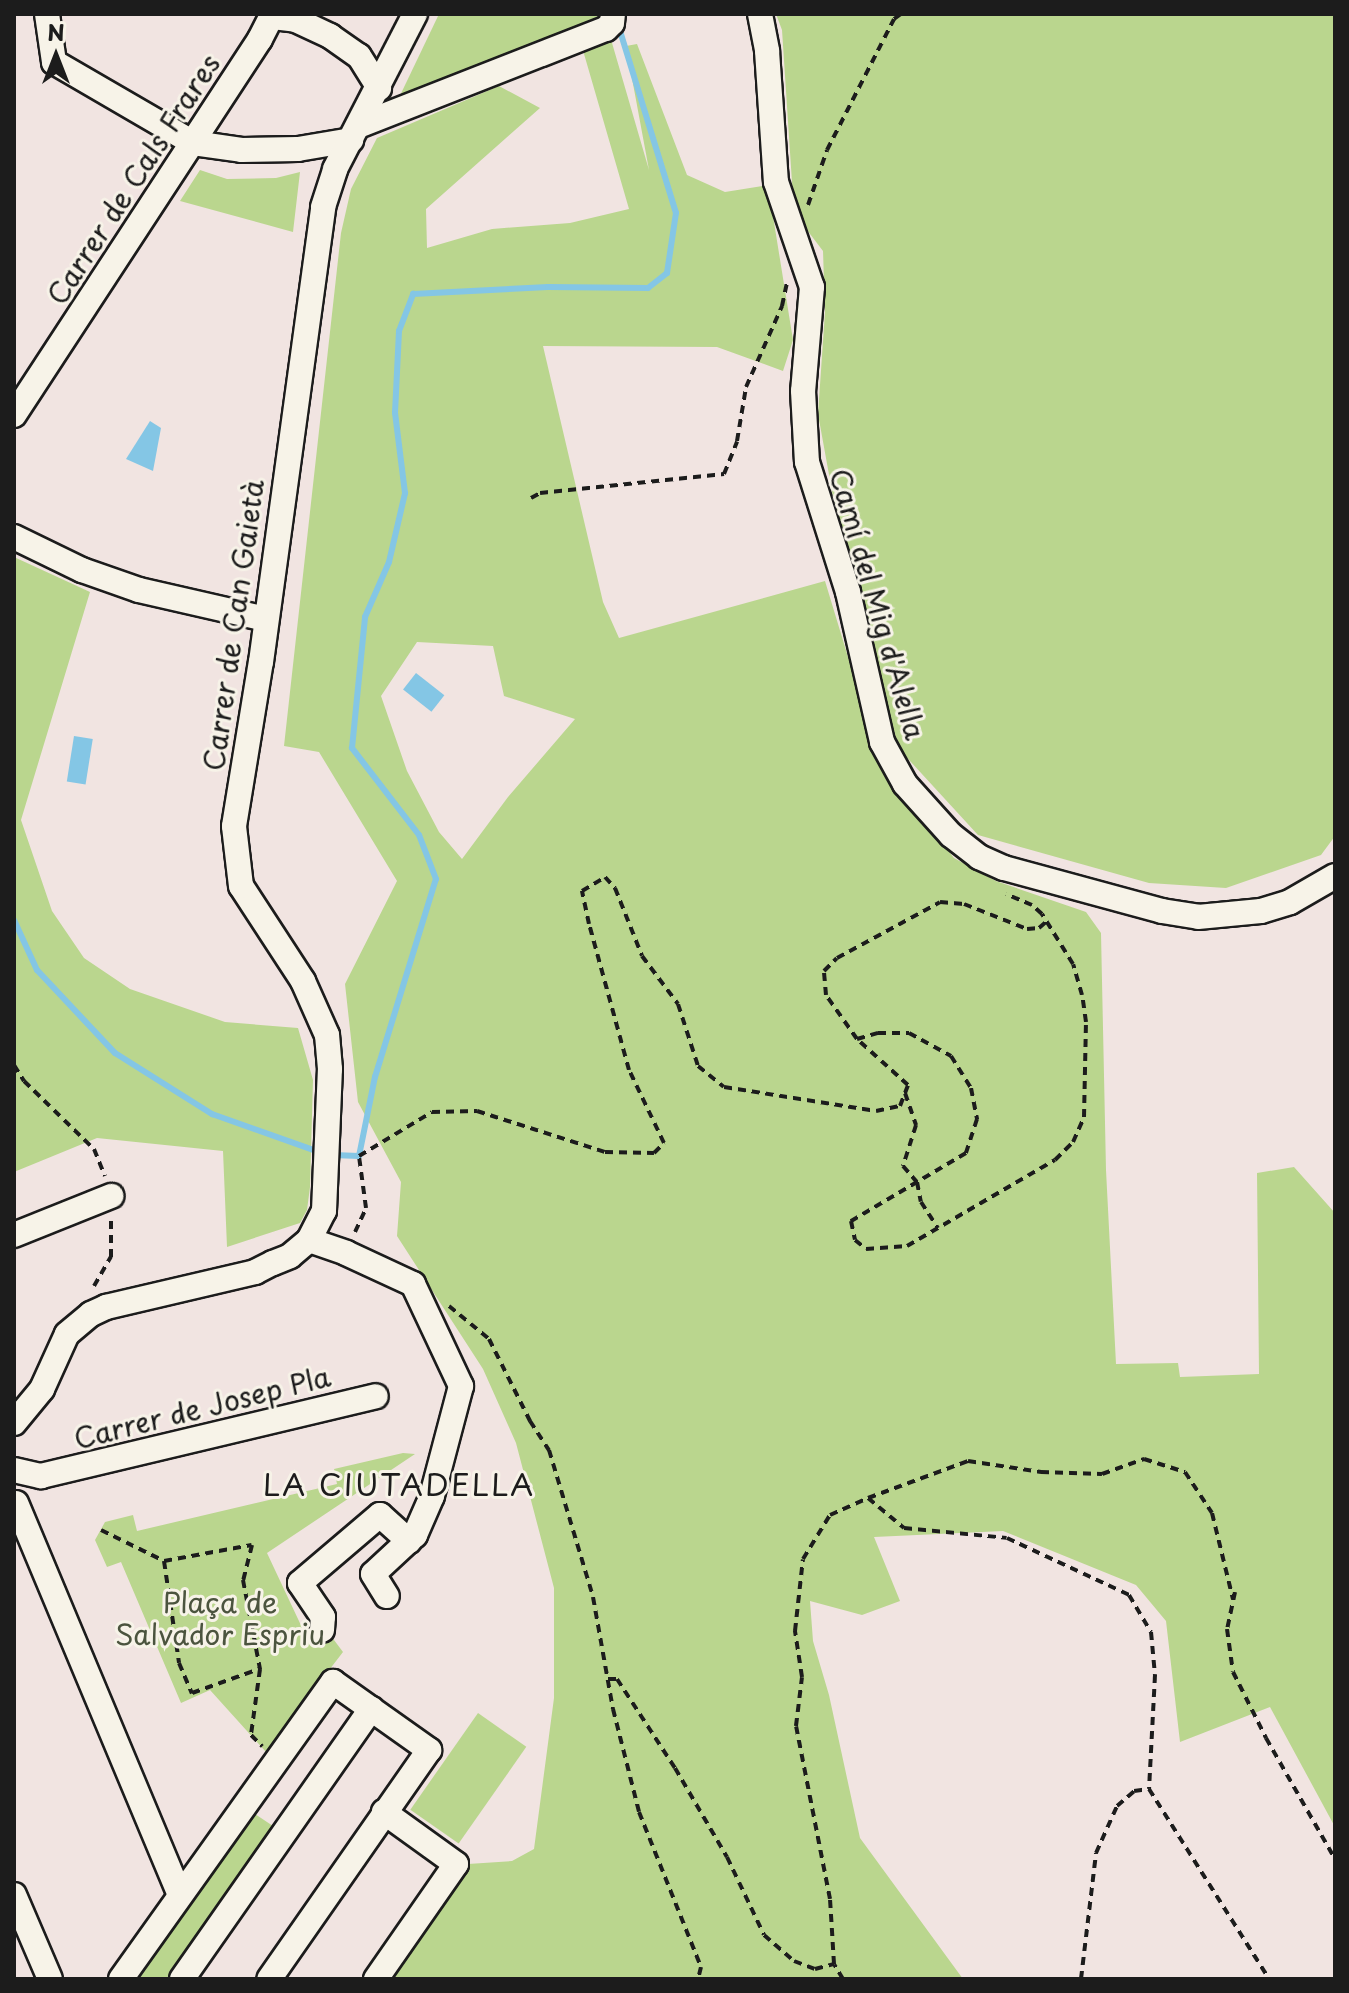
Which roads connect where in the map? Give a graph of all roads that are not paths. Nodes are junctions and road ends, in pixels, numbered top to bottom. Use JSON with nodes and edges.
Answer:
{"nodes":[{"id":1,"x":47,"y":14,"type":"edge"},
{"id":2,"x":415,"y":14,"type":"edge"},
{"id":3,"x":613,"y":14,"type":"edge"},
{"id":4,"x":760,"y":14,"type":"edge"},
{"id":5,"x":273,"y":15,"type":"edge"},
{"id":6,"x":379,"y":88,"type":"junction"},
{"id":7,"x":355,"y":133,"type":"junction"},
{"id":8,"x":193,"y":143,"type":"junction"},
{"id":9,"x":14,"y":415,"type":"edge"},
{"id":10,"x":14,"y":537,"type":"edge"},
{"id":11,"x":266,"y":619,"type":"junction"},
{"id":12,"x":1335,"y":876,"type":"edge"},
{"id":13,"x":111,"y":1196,"type":"road end"},
{"id":14,"x":14,"y":1235,"type":"edge"},
{"id":15,"x":309,"y":1240,"type":"junction"},
{"id":16,"x":376,"y":1396,"type":"dead end"},
{"id":17,"x":14,"y":1423,"type":"edge"},
{"id":18,"x":22,"y":1474,"type":"edge"},
{"id":19,"x":15,"y":1502,"type":"edge"},
{"id":20,"x":409,"y":1541,"type":"junction"},
{"id":21,"x":387,"y":1596,"type":"dead end"},
{"id":22,"x":322,"y":1630,"type":"dead end"},
{"id":23,"x":371,"y":1709,"type":"junction"},
{"id":24,"x":384,"y":1812,"type":"junction"},
{"id":25,"x":14,"y":1895,"type":"edge"},
{"id":26,"x":180,"y":1895,"type":"junction"},
{"id":27,"x":50,"y":1979,"type":"edge"},
{"id":28,"x":121,"y":1979,"type":"edge"},
{"id":29,"x":182,"y":1979,"type":"edge"},
{"id":30,"x":269,"y":1979,"type":"edge"},
{"id":31,"x":376,"y":1979,"type":"edge"}],
"edges":[{"from":1,"to":8,"type":"street"},
{"from":2,"to":6,"type":"street","name":"Carrer de Can Gaietà"},
{"from":3,"to":7,"type":"street"},
{"from":4,"to":12,"type":"street","name":"Camí del Mig d'Alella"},
{"from":5,"to":6,"type":"street"},
{"from":5,"to":8,"type":"street","name":"Carrer de Cals Frares"},
{"from":6,"to":7,"type":"street","name":"Carrer de Can Gaietà"},
{"from":7,"to":8,"type":"street"},
{"from":7,"to":11,"type":"street","name":"Carrer de Can Gaietà"},
{"from":8,"to":9,"type":"street","name":"Carrer de Cals Frares"},
{"from":10,"to":11,"type":"street"},
{"from":11,"to":15,"type":"street","name":"Carrer de Can Gaietà"},
{"from":13,"to":14,"type":"street"},
{"from":15,"to":17,"type":"street"},
{"from":15,"to":20,"type":"street"},
{"from":16,"to":18,"type":"street","name":"Carrer de Josep Pla"},
{"from":18,"to":19,"type":"street","name":"Carrer de Josep Pla"},
{"from":19,"to":26,"type":"street"},
{"from":20,"to":21,"type":"street"},
{"from":20,"to":22,"type":"street"},
{"from":23,"to":24,"type":"street"},
{"from":23,"to":26,"type":"street"},
{"from":23,"to":29,"type":"street"},
{"from":24,"to":30,"type":"street"},
{"from":24,"to":31,"type":"street"},
{"from":25,"to":27,"type":"street"},
{"from":26,"to":28,"type":"street"}]}
